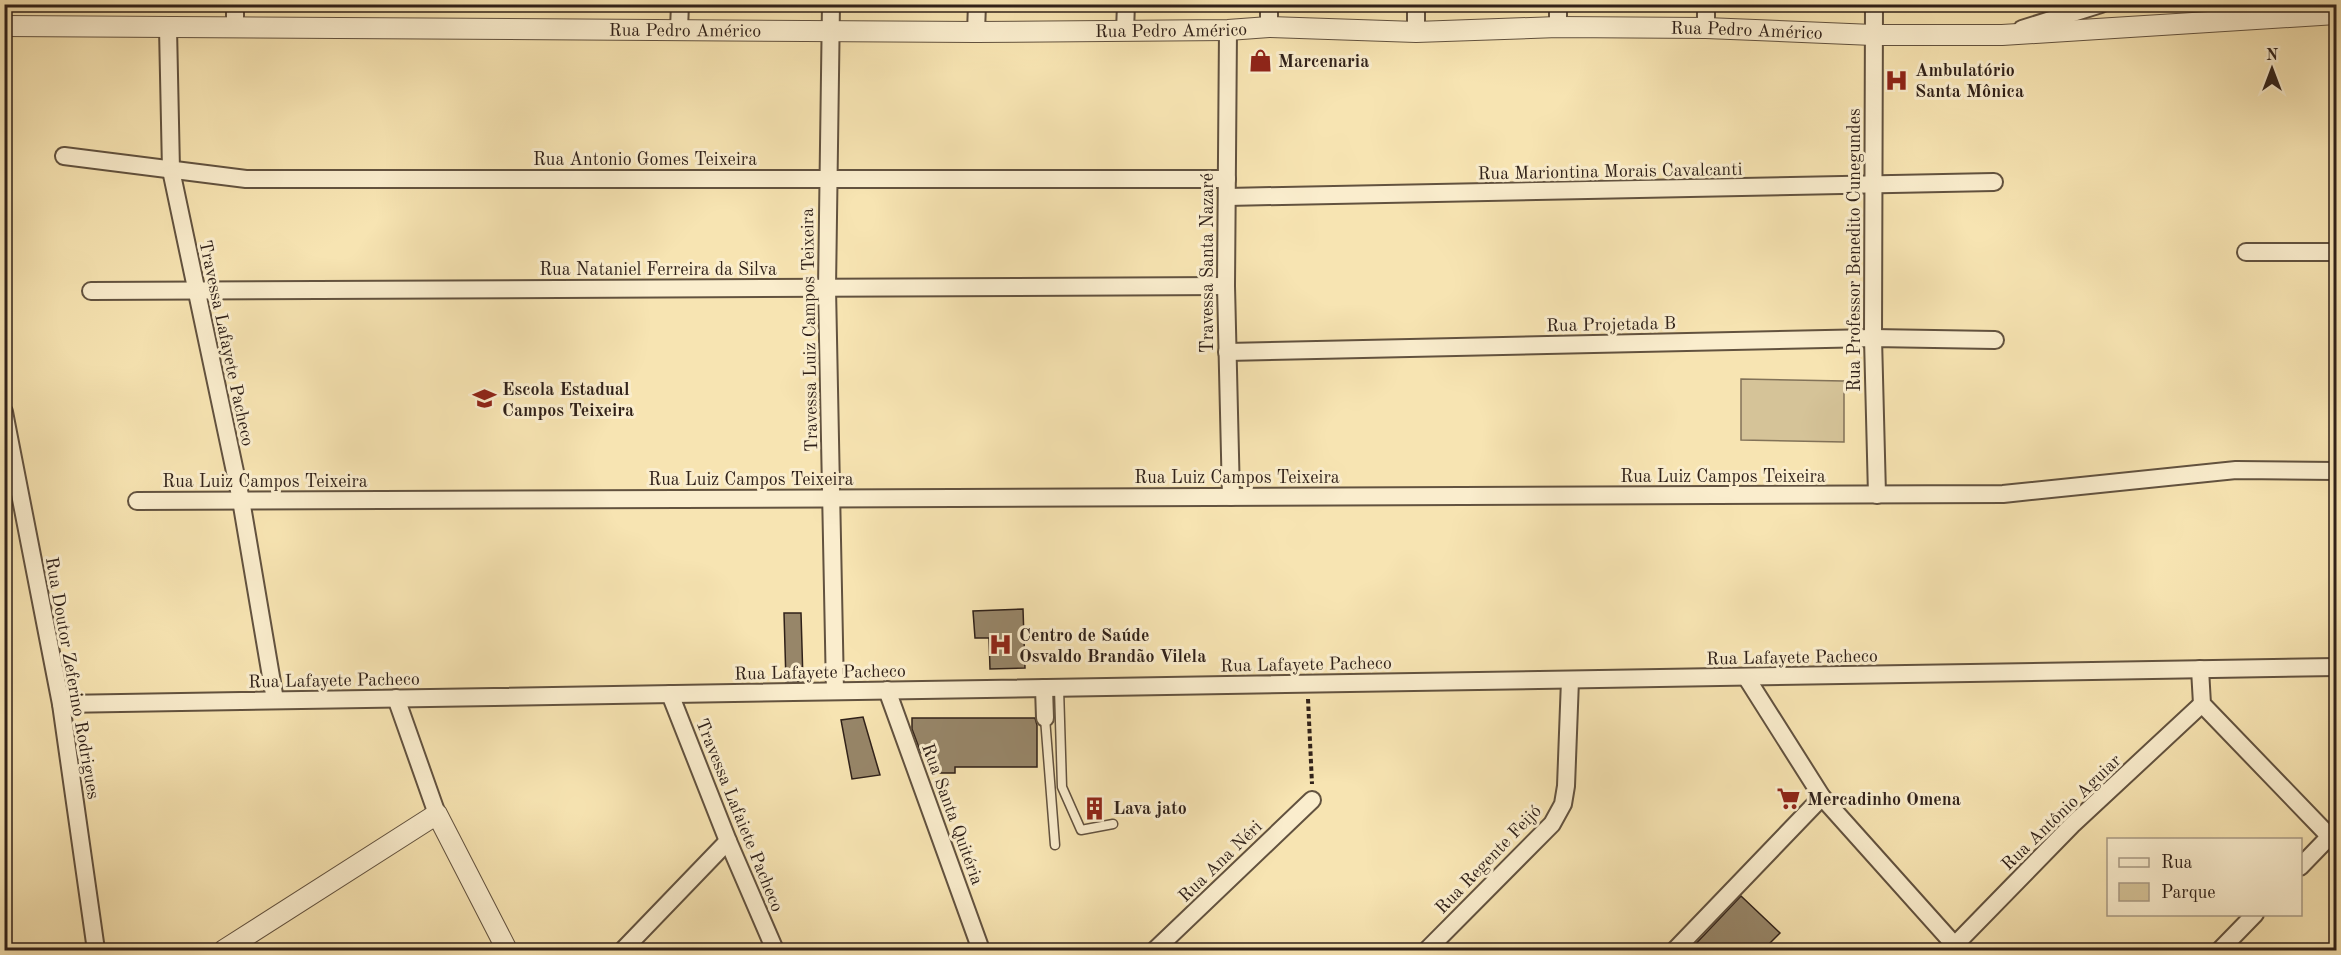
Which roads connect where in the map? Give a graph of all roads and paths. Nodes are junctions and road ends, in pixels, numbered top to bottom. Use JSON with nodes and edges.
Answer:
{"nodes":[{"id":1,"x":235,"y":4,"type":"edge"},
{"id":2,"x":680,"y":4,"type":"edge"},
{"id":3,"x":831,"y":4,"type":"edge"},
{"id":4,"x":976,"y":4,"type":"edge"},
{"id":5,"x":1126,"y":4,"type":"edge"},
{"id":6,"x":1269,"y":4,"type":"edge"},
{"id":7,"x":1416,"y":4,"type":"edge"},
{"id":8,"x":1558,"y":4,"type":"edge"},
{"id":9,"x":1706,"y":4,"type":"edge"},
{"id":10,"x":1874,"y":4,"type":"edge"},
{"id":11,"x":2101,"y":4,"type":"edge"},
{"id":12,"x":2337,"y":14,"type":"edge"},
{"id":13,"x":4,"y":26,"type":"edge"},
{"id":14,"x":1269,"y":27,"type":"junction"},
{"id":15,"x":1558,"y":27,"type":"junction"},
{"id":16,"x":168,"y":28,"type":"junction"},
{"id":17,"x":235,"y":28,"type":"junction"},
{"id":18,"x":1706,"y":28,"type":"junction"},
{"id":19,"x":679,"y":29,"type":"junction"},
{"id":20,"x":831,"y":30,"type":"junction"},
{"id":21,"x":1228,"y":30,"type":"junction"},
{"id":22,"x":1125,"y":31,"type":"junction"},
{"id":23,"x":976,"y":32,"type":"junction"},
{"id":24,"x":1416,"y":32,"type":"junction"},
{"id":25,"x":1873,"y":35,"type":"junction"},
{"id":26,"x":2002,"y":35,"type":"junction"},
{"id":27,"x":64,"y":156,"type":"dead end"},
{"id":28,"x":171,"y":170,"type":"junction"},
{"id":29,"x":827,"y":178,"type":"junction"},
{"id":30,"x":1227,"y":179,"type":"junction"},
{"id":31,"x":1994,"y":182,"type":"dead end"},
{"id":32,"x":1872,"y":185,"type":"junction"},
{"id":33,"x":1227,"y":197,"type":"junction"},
{"id":34,"x":2246,"y":252,"type":"dead end"},
{"id":35,"x":2337,"y":252,"type":"edge"},
{"id":36,"x":1226,"y":286,"type":"junction"},
{"id":37,"x":827,"y":288,"type":"junction"},
{"id":38,"x":91,"y":291,"type":"dead end"},
{"id":39,"x":197,"y":291,"type":"junction"},
{"id":40,"x":1873,"y":338,"type":"junction"},
{"id":41,"x":1995,"y":340,"type":"dead end"},
{"id":42,"x":1227,"y":351,"type":"junction"},
{"id":43,"x":4,"y":412,"type":"edge"},
{"id":44,"x":2337,"y":471,"type":"edge"},
{"id":45,"x":1877,"y":495,"type":"junction"},
{"id":46,"x":1231,"y":497,"type":"junction"},
{"id":47,"x":831,"y":498,"type":"junction"},
{"id":48,"x":241,"y":500,"type":"junction"},
{"id":49,"x":137,"y":501,"type":"dead end"},
{"id":50,"x":2337,"y":667,"type":"edge"},
{"id":51,"x":2200,"y":669,"type":"junction"},
{"id":52,"x":1746,"y":677,"type":"junction"},
{"id":53,"x":1570,"y":680,"type":"junction"},
{"id":54,"x":1307,"y":684,"type":"junction"},
{"id":55,"x":1052,"y":688,"type":"junction"},
{"id":56,"x":887,"y":690,"type":"junction"},
{"id":57,"x":835,"y":691,"type":"junction"},
{"id":58,"x":670,"y":694,"type":"junction"},
{"id":59,"x":396,"y":698,"type":"junction"},
{"id":60,"x":275,"y":700,"type":"junction"},
{"id":61,"x":61,"y":704,"type":"junction"},
{"id":62,"x":2202,"y":704,"type":"junction"},
{"id":63,"x":1045,"y":718,"type":"joint"},
{"id":64,"x":1822,"y":797,"type":"junction"},
{"id":65,"x":1312,"y":800,"type":"joint"},
{"id":66,"x":437,"y":814,"type":"junction"},
{"id":67,"x":1113,"y":824,"type":"dead end"},
{"id":68,"x":2333,"y":840,"type":"edge"},
{"id":69,"x":728,"y":841,"type":"junction"},
{"id":70,"x":1055,"y":845,"type":"dead end"},
{"id":71,"x":2302,"y":866,"type":"edge"},
{"id":72,"x":2253,"y":916,"type":"edge"},
{"id":73,"x":1955,"y":949,"type":"edge"},
{"id":74,"x":96,"y":951,"type":"edge"},
{"id":75,"x":224,"y":951,"type":"edge"},
{"id":76,"x":507,"y":951,"type":"edge"},
{"id":77,"x":623,"y":951,"type":"edge"},
{"id":78,"x":775,"y":951,"type":"edge"},
{"id":79,"x":981,"y":951,"type":"edge"},
{"id":80,"x":1155,"y":951,"type":"edge"},
{"id":81,"x":1427,"y":951,"type":"edge"},
{"id":82,"x":1675,"y":951,"type":"edge"},
{"id":83,"x":2220,"y":951,"type":"edge"}],
"edges":[{"from":1,"to":17,"type":"street"},
{"from":2,"to":19,"type":"street"},
{"from":3,"to":20,"type":"street","name":"Travessa Luiz Campos Teixeira"},
{"from":4,"to":23,"type":"street"},
{"from":5,"to":22,"type":"street"},
{"from":6,"to":14,"type":"street"},
{"from":7,"to":24,"type":"street"},
{"from":8,"to":15,"type":"street"},
{"from":9,"to":18,"type":"street"},
{"from":10,"to":25,"type":"street","name":"Rua Professor Benedito Cunegundes"},
{"from":11,"to":26,"type":"street"},
{"from":12,"to":26,"type":"street","name":"Rua Pedro Américo"},
{"from":13,"to":16,"type":"street","name":"Rua Pedro Américo"},
{"from":14,"to":21,"type":"street","name":"Rua Pedro Américo"},
{"from":14,"to":24,"type":"street","name":"Rua Pedro Américo"},
{"from":15,"to":18,"type":"street","name":"Rua Pedro Américo"},
{"from":15,"to":24,"type":"street","name":"Rua Pedro Américo"},
{"from":16,"to":17,"type":"street","name":"Rua Pedro Américo"},
{"from":16,"to":28,"type":"street","name":"Travessa Lafayete Pacheco"},
{"from":17,"to":19,"type":"street","name":"Rua Pedro Américo"},
{"from":18,"to":25,"type":"street","name":"Rua Pedro Américo"},
{"from":19,"to":20,"type":"street","name":"Rua Pedro Américo"},
{"from":20,"to":23,"type":"street","name":"Rua Pedro Américo"},
{"from":20,"to":29,"type":"street","name":"Travessa Luiz Campos Teixeira"},
{"from":21,"to":22,"type":"street","name":"Rua Pedro Américo"},
{"from":21,"to":30,"type":"street","name":"Travessa Santa Nazaré"},
{"from":22,"to":23,"type":"street","name":"Rua Pedro Américo"},
{"from":25,"to":26,"type":"street","name":"Rua Pedro Américo"},
{"from":25,"to":32,"type":"street","name":"Rua Professor Benedito Cunegundes"},
{"from":27,"to":28,"type":"street","name":"Rua Antonio Gomes Teixeira"},
{"from":28,"to":29,"type":"street","name":"Rua Antonio Gomes Teixeira"},
{"from":28,"to":39,"type":"street","name":"Travessa Lafayete Pacheco"},
{"from":29,"to":30,"type":"street","name":"Rua Antonio Gomes Teixeira"},
{"from":29,"to":37,"type":"street","name":"Travessa Luiz Campos Teixeira"},
{"from":30,"to":33,"type":"street","name":"Travessa Santa Nazaré"},
{"from":31,"to":32,"type":"street","name":"Rua Mariontina Morais Cavalcanti"},
{"from":32,"to":33,"type":"street","name":"Rua Mariontina Morais Cavalcanti"},
{"from":32,"to":40,"type":"street","name":"Rua Professor Benedito Cunegundes"},
{"from":33,"to":36,"type":"street","name":"Travessa Santa Nazaré"},
{"from":34,"to":35,"type":"street"},
{"from":36,"to":37,"type":"street","name":"Rua Nataniel Ferreira da Silva"},
{"from":36,"to":42,"type":"street","name":"Travessa Santa Nazaré"},
{"from":37,"to":39,"type":"street","name":"Rua Nataniel Ferreira da Silva"},
{"from":37,"to":47,"type":"street","name":"Travessa Luiz Campos Teixeira"},
{"from":38,"to":39,"type":"street","name":"Rua Nataniel Ferreira da Silva"},
{"from":39,"to":48,"type":"street","name":"Travessa Lafayete Pacheco"},
{"from":40,"to":41,"type":"street","name":"Rua Projetada B"},
{"from":40,"to":42,"type":"street","name":"Rua Projetada B"},
{"from":40,"to":45,"type":"street","name":"Rua Professor Benedito Cunegundes"},
{"from":42,"to":46,"type":"street","name":"Travessa Santa Nazaré"},
{"from":43,"to":61,"type":"street","name":"Rua Doutor Zeferino Rodrigues"},
{"from":44,"to":45,"type":"street","name":"Rua Luiz Campos Teixeira"},
{"from":45,"to":46,"type":"street","name":"Rua Luiz Campos Teixeira"},
{"from":46,"to":47,"type":"street","name":"Rua Luiz Campos Teixeira"},
{"from":47,"to":48,"type":"street","name":"Rua Luiz Campos Teixeira"},
{"from":47,"to":57,"type":"street","name":"Travessa Luiz Campos Teixeira"},
{"from":48,"to":49,"type":"street","name":"Rua Luiz Campos Teixeira"},
{"from":48,"to":60,"type":"street","name":"Travessa Lafayete Pacheco"},
{"from":50,"to":51,"type":"street","name":"Rua Lafayete Pacheco"},
{"from":51,"to":52,"type":"street","name":"Rua Lafayete Pacheco"},
{"from":51,"to":62,"type":"street"},
{"from":52,"to":53,"type":"street","name":"Rua Lafayete Pacheco"},
{"from":52,"to":64,"type":"street"},
{"from":53,"to":54,"type":"street","name":"Rua Lafayete Pacheco"},
{"from":53,"to":81,"type":"street","name":"Rua Regente Feijó"},
{"from":54,"to":55,"type":"street","name":"Rua Lafayete Pacheco"},
{"from":54,"to":65,"type":"path"},
{"from":55,"to":56,"type":"street","name":"Rua Lafayete Pacheco"},
{"from":55,"to":63,"type":"street"},
{"from":55,"to":67,"type":"lane"},
{"from":56,"to":57,"type":"street","name":"Rua Lafayete Pacheco"},
{"from":56,"to":79,"type":"street","name":"Rua Santa Quitéria"},
{"from":57,"to":58,"type":"street","name":"Rua Lafayete Pacheco"},
{"from":58,"to":59,"type":"street","name":"Rua Lafayete Pacheco"},
{"from":58,"to":69,"type":"street","name":"Travessa Lafaiete Pacheco"},
{"from":59,"to":60,"type":"street","name":"Rua Lafayete Pacheco"},
{"from":59,"to":66,"type":"street"},
{"from":60,"to":61,"type":"street","name":"Rua Lafayete Pacheco"},
{"from":61,"to":74,"type":"street","name":"Rua Doutor Zeferino Rodrigues"},
{"from":62,"to":68,"type":"street"},
{"from":62,"to":73,"type":"street","name":"Rua Antônio Aguiar"},
{"from":63,"to":70,"type":"lane"},
{"from":64,"to":73,"type":"street"},
{"from":64,"to":82,"type":"street"},
{"from":65,"to":80,"type":"street","name":"Rua Ana Néri"},
{"from":66,"to":75,"type":"street"},
{"from":66,"to":76,"type":"street"},
{"from":68,"to":71,"type":"street"},
{"from":69,"to":77,"type":"street"},
{"from":69,"to":78,"type":"street","name":"Travessa Lafaiete Pacheco"},
{"from":72,"to":83,"type":"street"}]}
